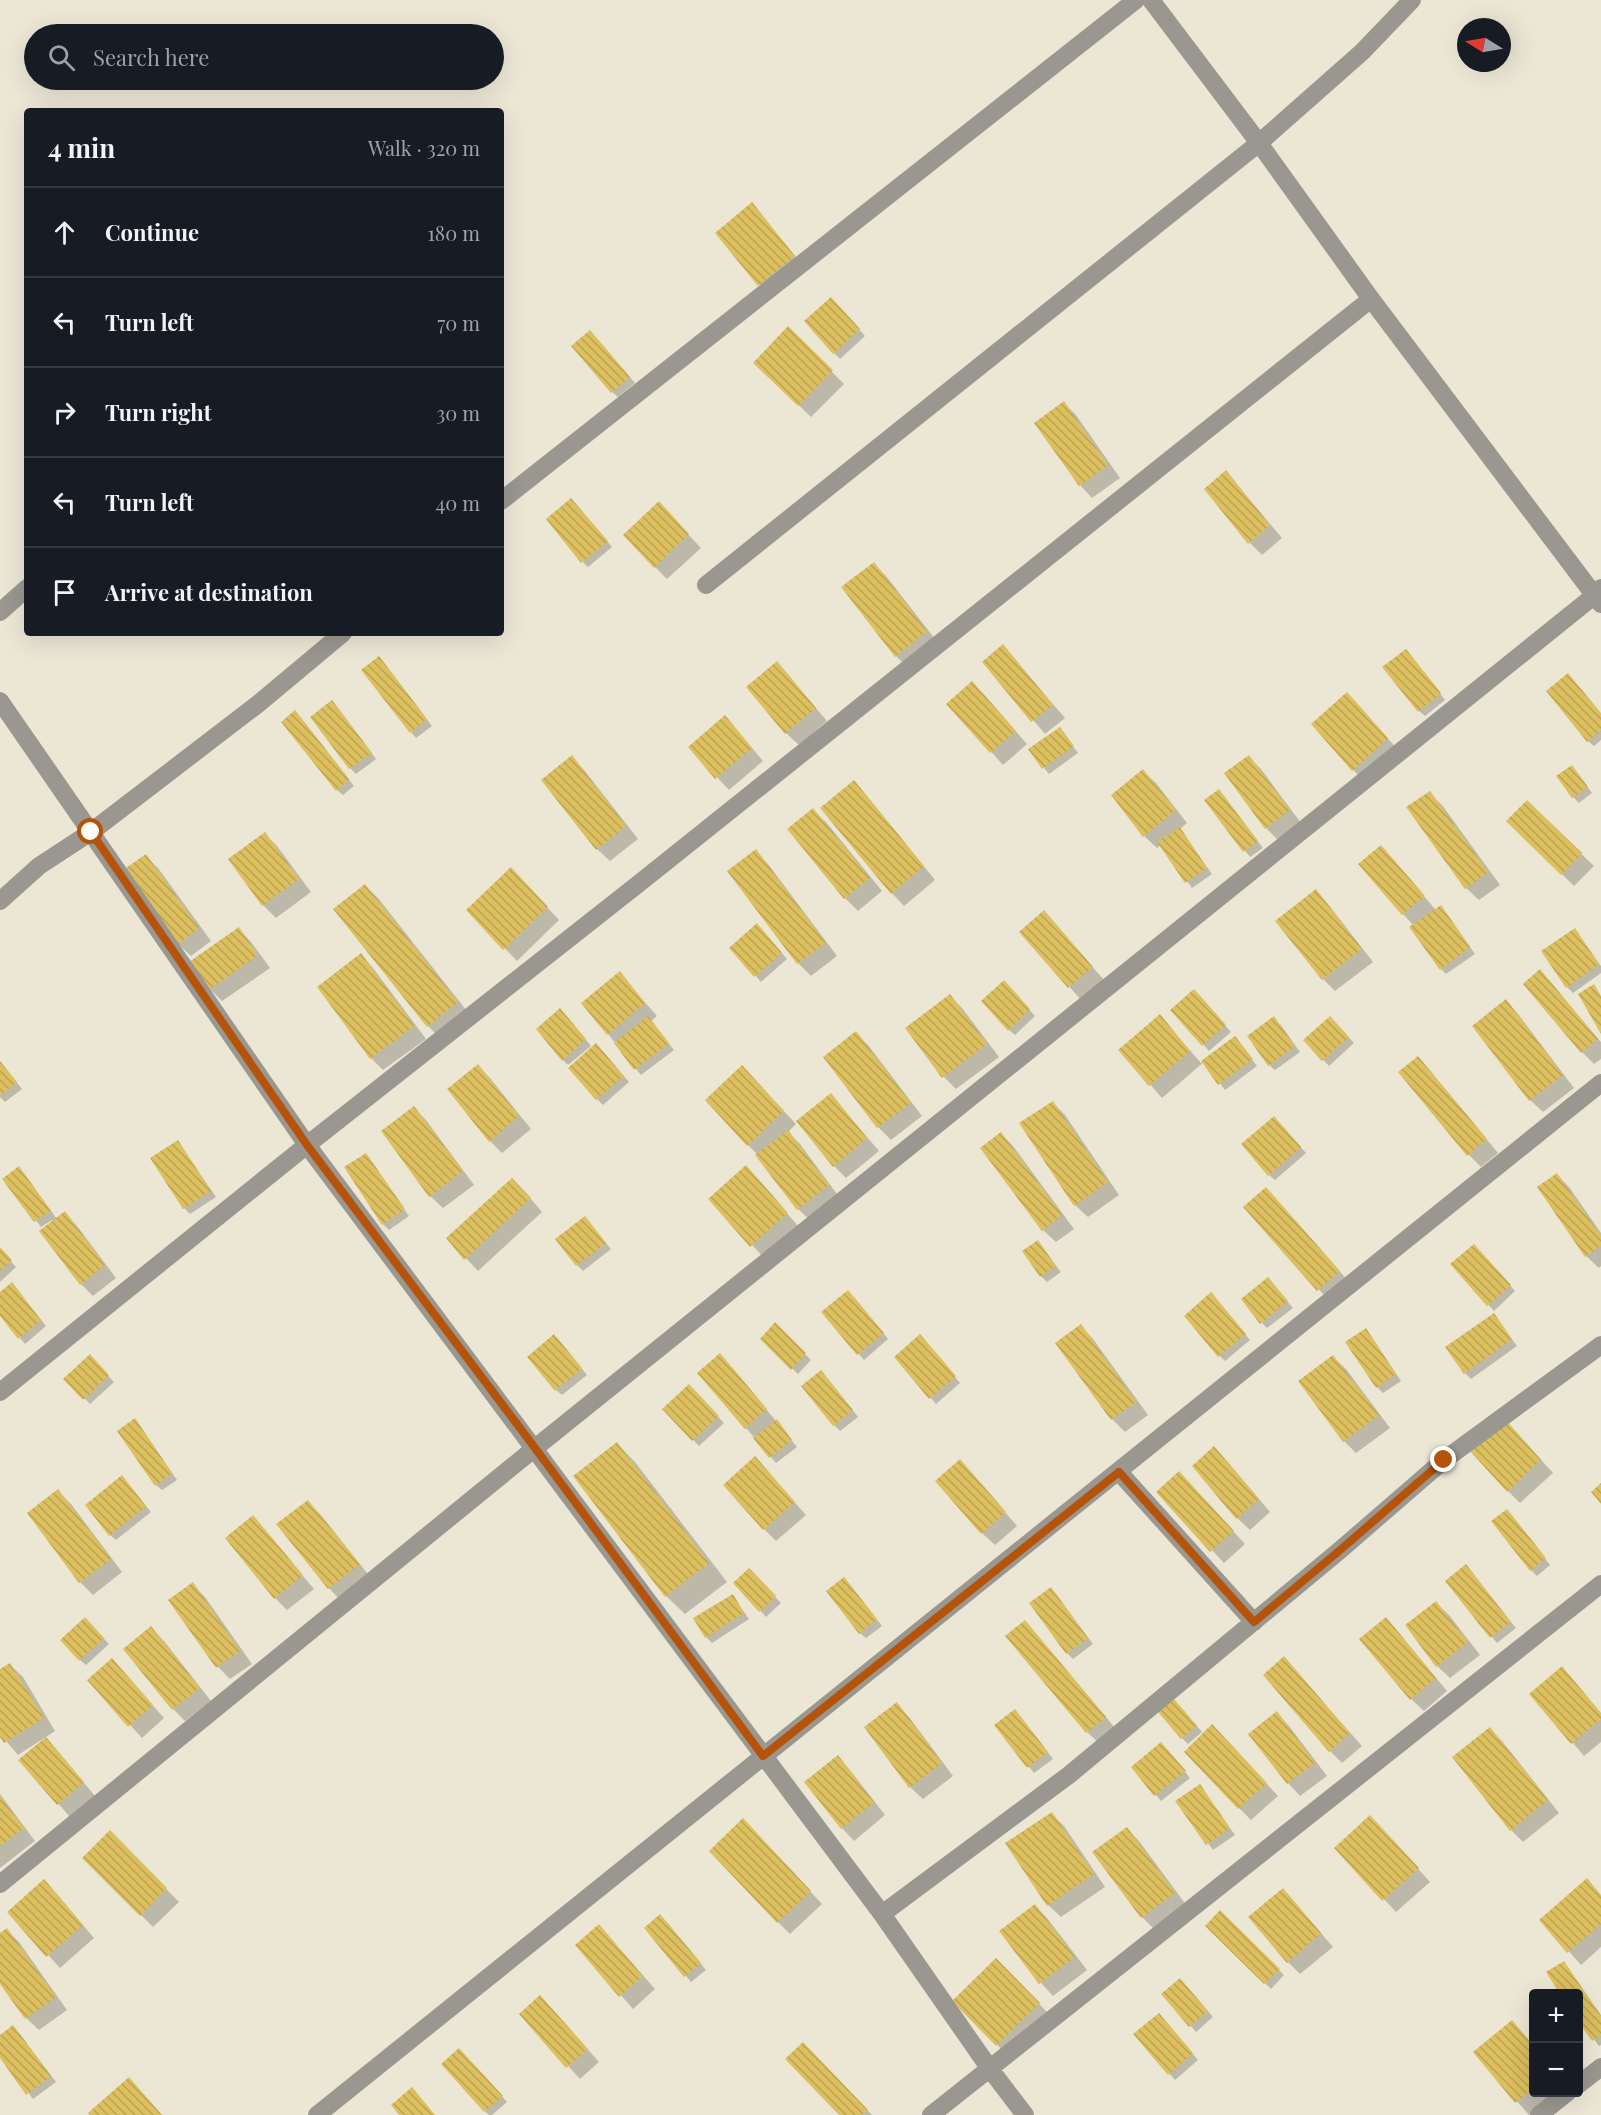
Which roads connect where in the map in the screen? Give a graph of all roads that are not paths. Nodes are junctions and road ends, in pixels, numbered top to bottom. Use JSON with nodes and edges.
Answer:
{"nodes":[{"id":1,"x":1136,"y":0,"type":"edge"},
{"id":2,"x":1151,"y":0,"type":"edge"},
{"id":3,"x":1412,"y":0,"type":"edge"},
{"id":4,"x":1259,"y":143,"type":"junction"},
{"id":5,"x":1371,"y":299,"type":"junction"},
{"id":6,"x":504,"y":499,"type":"edge"},
{"id":7,"x":706,"y":585,"type":"dead end"},
{"id":8,"x":24,"y":591,"type":"edge"},
{"id":9,"x":1599,"y":595,"type":"edge"},
{"id":10,"x":0,"y":612,"type":"edge"},
{"id":11,"x":339,"y":636,"type":"edge"},
{"id":12,"x":0,"y":701,"type":"edge"},
{"id":13,"x":91,"y":832,"type":"junction"},
{"id":14,"x":0,"y":901,"type":"edge"},
{"id":15,"x":1601,"y":1083,"type":"edge"},
{"id":16,"x":307,"y":1145,"type":"junction"},
{"id":17,"x":1601,"y":1345,"type":"edge"},
{"id":18,"x":0,"y":1392,"type":"edge"},
{"id":19,"x":535,"y":1448,"type":"junction"},
{"id":20,"x":1119,"y":1472,"type":"junction"},
{"id":21,"x":1601,"y":1584,"type":"edge"},
{"id":22,"x":1254,"y":1622,"type":"junction"},
{"id":23,"x":763,"y":1756,"type":"junction"},
{"id":24,"x":0,"y":1884,"type":"edge"},
{"id":25,"x":882,"y":1914,"type":"junction"},
{"id":26,"x":1601,"y":2067,"type":"edge"},
{"id":27,"x":990,"y":2069,"type":"junction"},
{"id":28,"x":1583,"y":2081,"type":"edge"},
{"id":29,"x":1562,"y":2097,"type":"edge"},
{"id":30,"x":317,"y":2115,"type":"edge"},
{"id":31,"x":931,"y":2115,"type":"edge"},
{"id":32,"x":1025,"y":2115,"type":"edge"},
{"id":33,"x":1539,"y":2115,"type":"edge"}],
"edges":[{"from":1,"to":6,"type":"street"},
{"from":2,"to":4,"type":"street"},
{"from":3,"to":4,"type":"street"},
{"from":4,"to":5,"type":"street"},
{"from":4,"to":7,"type":"street"},
{"from":5,"to":9,"type":"street"},
{"from":5,"to":16,"type":"street"},
{"from":8,"to":10,"type":"street"},
{"from":9,"to":19,"type":"street"},
{"from":11,"to":13,"type":"street"},
{"from":12,"to":13,"type":"street"},
{"from":13,"to":14,"type":"street"},
{"from":13,"to":16,"type":"street"},
{"from":15,"to":20,"type":"street"},
{"from":16,"to":18,"type":"street"},
{"from":16,"to":19,"type":"street"},
{"from":17,"to":22,"type":"street"},
{"from":19,"to":23,"type":"street"},
{"from":19,"to":24,"type":"street"},
{"from":20,"to":22,"type":"street"},
{"from":20,"to":23,"type":"street"},
{"from":21,"to":27,"type":"street"},
{"from":22,"to":25,"type":"street"},
{"from":23,"to":25,"type":"street"},
{"from":23,"to":30,"type":"street"},
{"from":25,"to":27,"type":"street"},
{"from":26,"to":28,"type":"street"},
{"from":27,"to":31,"type":"street"},
{"from":27,"to":32,"type":"street"},
{"from":29,"to":33,"type":"street"}]}
